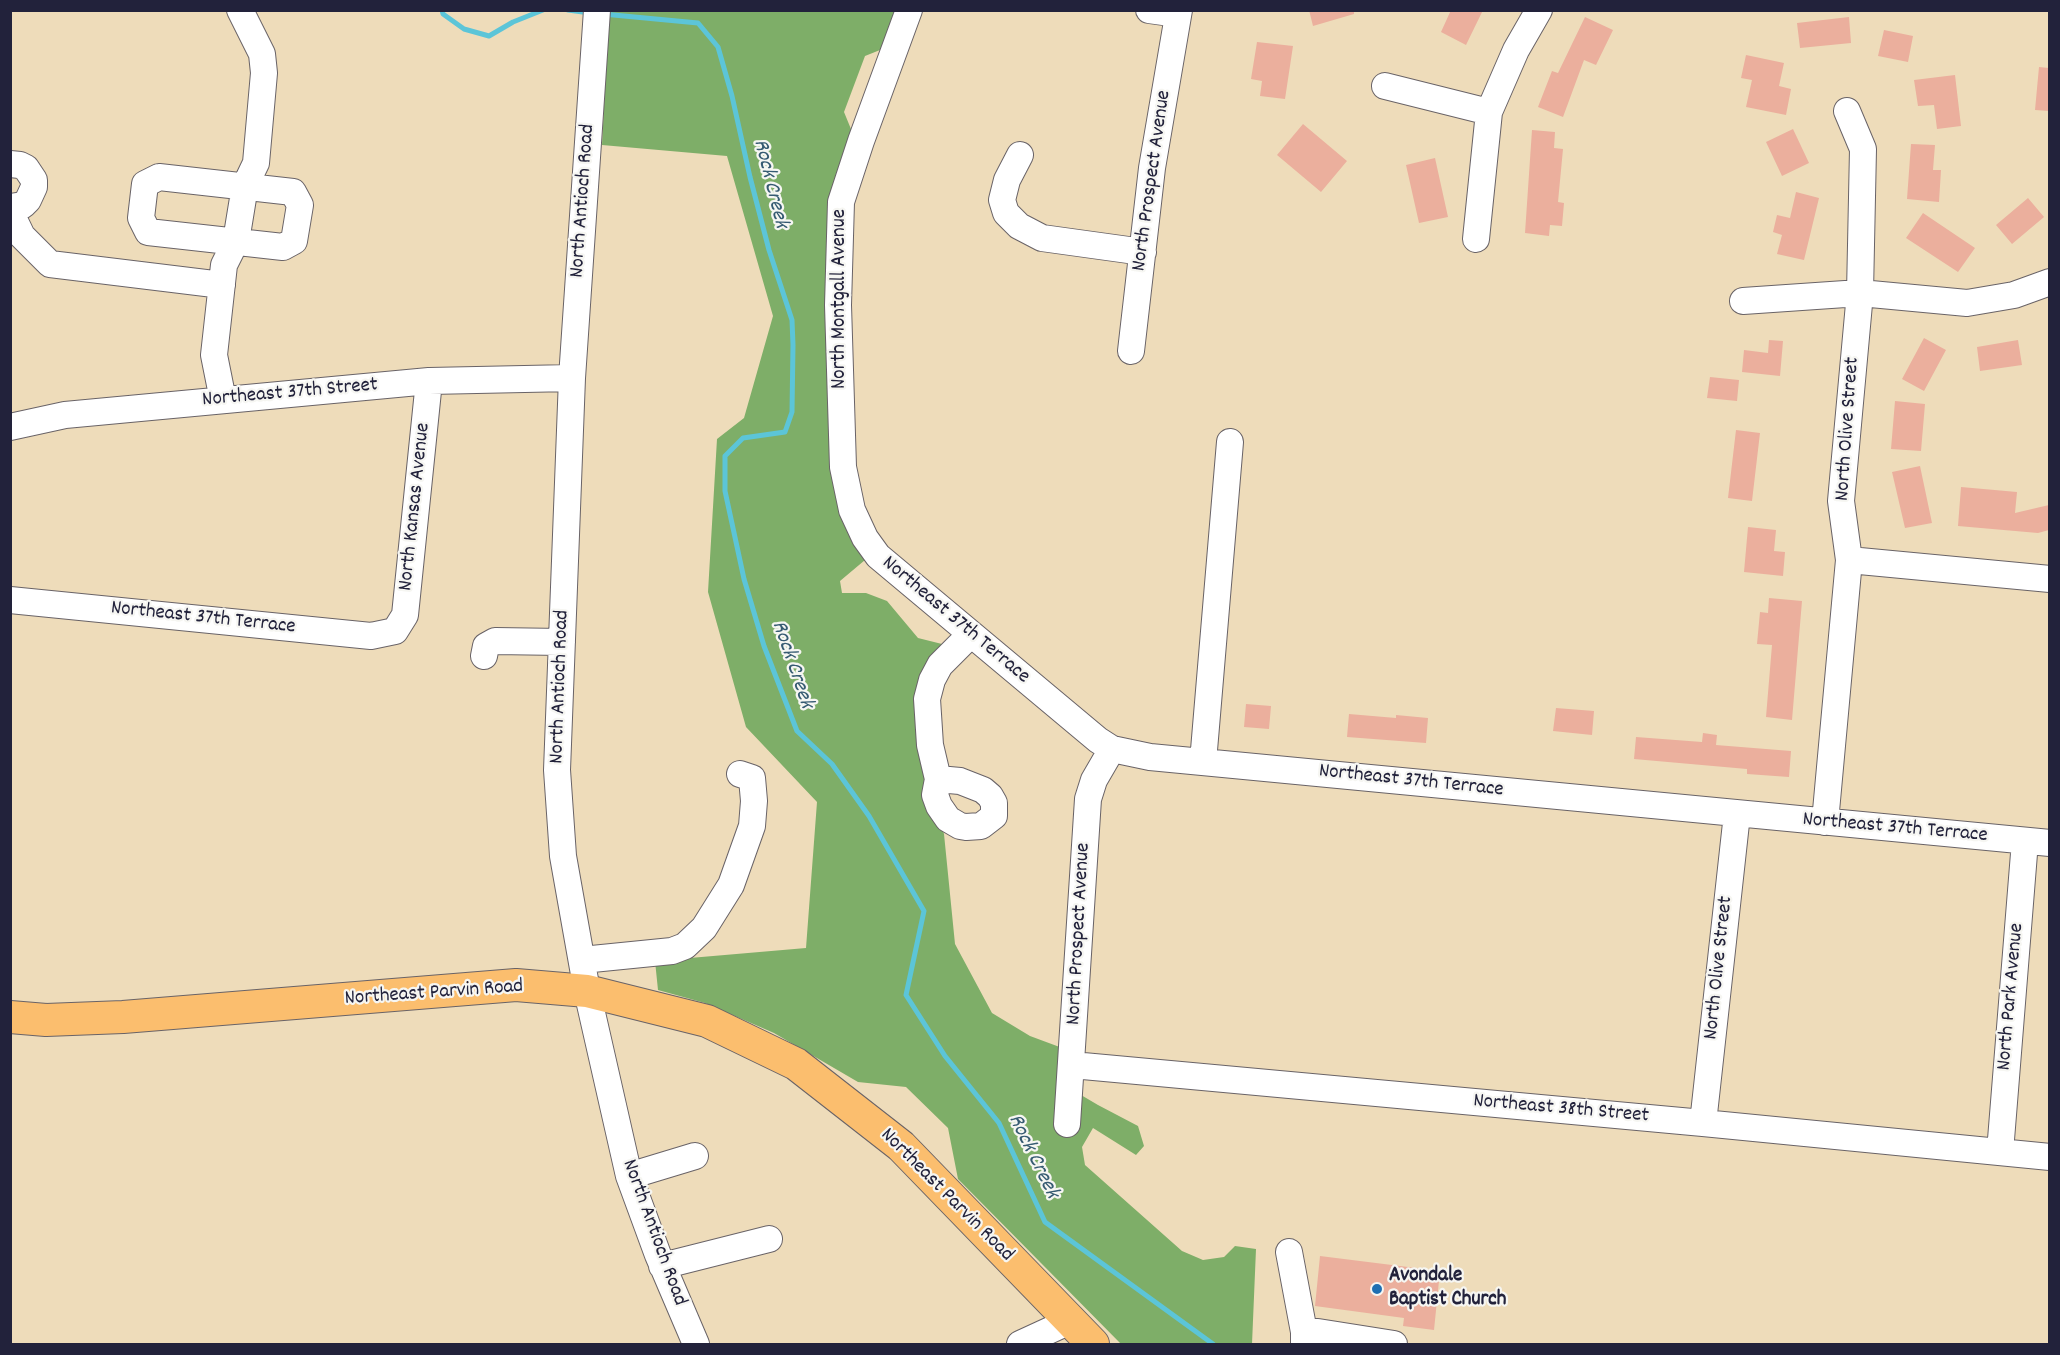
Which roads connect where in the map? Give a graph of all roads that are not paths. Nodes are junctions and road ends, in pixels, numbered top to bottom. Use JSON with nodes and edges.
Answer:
{"nodes":[{"id":1,"x":240,"y":10,"type":"edge"},
{"id":2,"x":909,"y":10,"type":"edge"},
{"id":3,"x":1149,"y":10,"type":"edge"},
{"id":4,"x":1539,"y":10,"type":"edge"},
{"id":5,"x":1179,"y":12,"type":"edge"},
{"id":6,"x":597,"y":22,"type":"edge"},
{"id":7,"x":1385,"y":86,"type":"dead end"},
{"id":8,"x":1847,"y":111,"type":"dead end"},
{"id":9,"x":1489,"y":112,"type":"junction"},
{"id":10,"x":1020,"y":155,"type":"dead end"},
{"id":11,"x":10,"y":164,"type":"edge"},
{"id":12,"x":245,"y":186,"type":"junction"},
{"id":13,"x":10,"y":209,"type":"edge"},
{"id":14,"x":1476,"y":239,"type":"dead end"},
{"id":15,"x":236,"y":241,"type":"junction"},
{"id":16,"x":1143,"y":252,"type":"junction"},
{"id":17,"x":2049,"y":282,"type":"edge"},
{"id":18,"x":222,"y":285,"type":"junction"},
{"id":19,"x":1860,"y":293,"type":"junction"},
{"id":20,"x":1743,"y":301,"type":"dead end"},
{"id":21,"x":1131,"y":351,"type":"dead end"},
{"id":22,"x":572,"y":378,"type":"junction"},
{"id":23,"x":429,"y":381,"type":"junction"},
{"id":24,"x":223,"y":400,"type":"junction"},
{"id":25,"x":10,"y":427,"type":"edge"},
{"id":26,"x":1230,"y":442,"type":"dead end"},
{"id":27,"x":859,"y":525,"type":"joint"},
{"id":28,"x":1849,"y":560,"type":"junction"},
{"id":29,"x":2049,"y":579,"type":"edge"},
{"id":30,"x":10,"y":600,"type":"edge"},
{"id":31,"x":395,"y":631,"type":"joint"},
{"id":32,"x":971,"y":634,"type":"junction"},
{"id":33,"x":562,"y":642,"type":"junction"},
{"id":34,"x":484,"y":656,"type":"dead end"},
{"id":35,"x":1112,"y":749,"type":"junction"},
{"id":36,"x":1203,"y":762,"type":"junction"},
{"id":37,"x":741,"y":774,"type":"dead end"},
{"id":38,"x":938,"y":778,"type":"dead end"},
{"id":39,"x":1737,"y":813,"type":"junction"},
{"id":40,"x":1825,"y":822,"type":"junction"},
{"id":41,"x":2037,"y":842,"type":"edge"},
{"id":42,"x":582,"y":960,"type":"junction"},
{"id":43,"x":587,"y":991,"type":"junction"},
{"id":44,"x":10,"y":1017,"type":"edge"},
{"id":45,"x":1072,"y":1065,"type":"junction"},
{"id":46,"x":1703,"y":1123,"type":"junction"},
{"id":47,"x":1067,"y":1124,"type":"dead end"},
{"id":48,"x":2000,"y":1152,"type":"junction"},
{"id":49,"x":695,"y":1156,"type":"dead end"},
{"id":50,"x":2049,"y":1157,"type":"edge"},
{"id":51,"x":629,"y":1176,"type":"junction"},
{"id":52,"x":768,"y":1239,"type":"dead end"},
{"id":53,"x":1289,"y":1252,"type":"dead end"},
{"id":54,"x":662,"y":1266,"type":"junction"},
{"id":55,"x":1070,"y":1321,"type":"junction"},
{"id":56,"x":1304,"y":1338,"type":"edge"},
{"id":57,"x":696,"y":1344,"type":"edge"},
{"id":58,"x":1020,"y":1344,"type":"edge"},
{"id":59,"x":1093,"y":1344,"type":"edge"},
{"id":60,"x":1394,"y":1344,"type":"edge"}],
"edges":[{"from":1,"to":12,"type":"street"},
{"from":2,"to":27,"type":"street","name":"North Montgall Avenue"},
{"from":3,"to":5,"type":"street"},
{"from":4,"to":9,"type":"street"},
{"from":5,"to":16,"type":"street","name":"North Prospect Avenue"},
{"from":6,"to":22,"type":"street","name":"North Antioch Road"},
{"from":7,"to":9,"type":"street"},
{"from":8,"to":19,"type":"street","name":"North Olive Street"},
{"from":9,"to":14,"type":"street"},
{"from":10,"to":16,"type":"street"},
{"from":11,"to":13,"type":"street"},
{"from":12,"to":15,"type":"street"},
{"from":12,"to":15,"type":"street"},
{"from":12,"to":15,"type":"street"},
{"from":13,"to":18,"type":"street"},
{"from":15,"to":18,"type":"street"},
{"from":16,"to":21,"type":"street","name":"North Prospect Avenue"},
{"from":17,"to":19,"type":"street"},
{"from":18,"to":24,"type":"street"},
{"from":19,"to":20,"type":"street"},
{"from":19,"to":28,"type":"street","name":"North Olive Street"},
{"from":22,"to":23,"type":"street","name":"Northeast 37th Street"},
{"from":22,"to":33,"type":"street","name":"North Antioch Road"},
{"from":23,"to":24,"type":"street","name":"Northeast 37th Street"},
{"from":23,"to":31,"type":"street","name":"North Kansas Avenue"},
{"from":24,"to":25,"type":"street","name":"Northeast 37th Street"},
{"from":26,"to":36,"type":"street"},
{"from":27,"to":32,"type":"street","name":"Northeast 37th Terrace"},
{"from":28,"to":29,"type":"street"},
{"from":28,"to":40,"type":"street","name":"North Olive Street"},
{"from":30,"to":31,"type":"street","name":"Northeast 37th Terrace"},
{"from":32,"to":35,"type":"street","name":"Northeast 37th Terrace"},
{"from":32,"to":38,"type":"street"},
{"from":33,"to":34,"type":"street"},
{"from":33,"to":42,"type":"street","name":"North Antioch Road"},
{"from":35,"to":36,"type":"street","name":"Northeast 37th Terrace"},
{"from":35,"to":45,"type":"street","name":"North Prospect Avenue"},
{"from":36,"to":39,"type":"street","name":"Northeast 37th Terrace"},
{"from":37,"to":42,"type":"street"},
{"from":39,"to":40,"type":"street","name":"Northeast 37th Terrace"},
{"from":39,"to":46,"type":"street","name":"North Olive Street"},
{"from":40,"to":41,"type":"street","name":"Northeast 37th Terrace"},
{"from":41,"to":48,"type":"street","name":"North Park Avenue"},
{"from":42,"to":43,"type":"street","name":"North Antioch Road"},
{"from":43,"to":44,"type":"main road","name":"Northeast Parvin Road"},
{"from":43,"to":51,"type":"street","name":"North Antioch Road"},
{"from":43,"to":55,"type":"main road","name":"Northeast Parvin Road"},
{"from":45,"to":46,"type":"street","name":"Northeast 38th Street"},
{"from":45,"to":47,"type":"street","name":"North Prospect Avenue"},
{"from":46,"to":48,"type":"street","name":"Northeast 38th Street"},
{"from":48,"to":50,"type":"street","name":"Northeast 38th Street"},
{"from":49,"to":51,"type":"street"},
{"from":51,"to":54,"type":"street","name":"North Antioch Road"},
{"from":52,"to":54,"type":"street"},
{"from":53,"to":56,"type":"street"},
{"from":54,"to":57,"type":"street","name":"North Antioch Road"},
{"from":55,"to":58,"type":"street"},
{"from":55,"to":59,"type":"main road","name":"Northeast Parvin Road"},
{"from":56,"to":60,"type":"street"}]}
